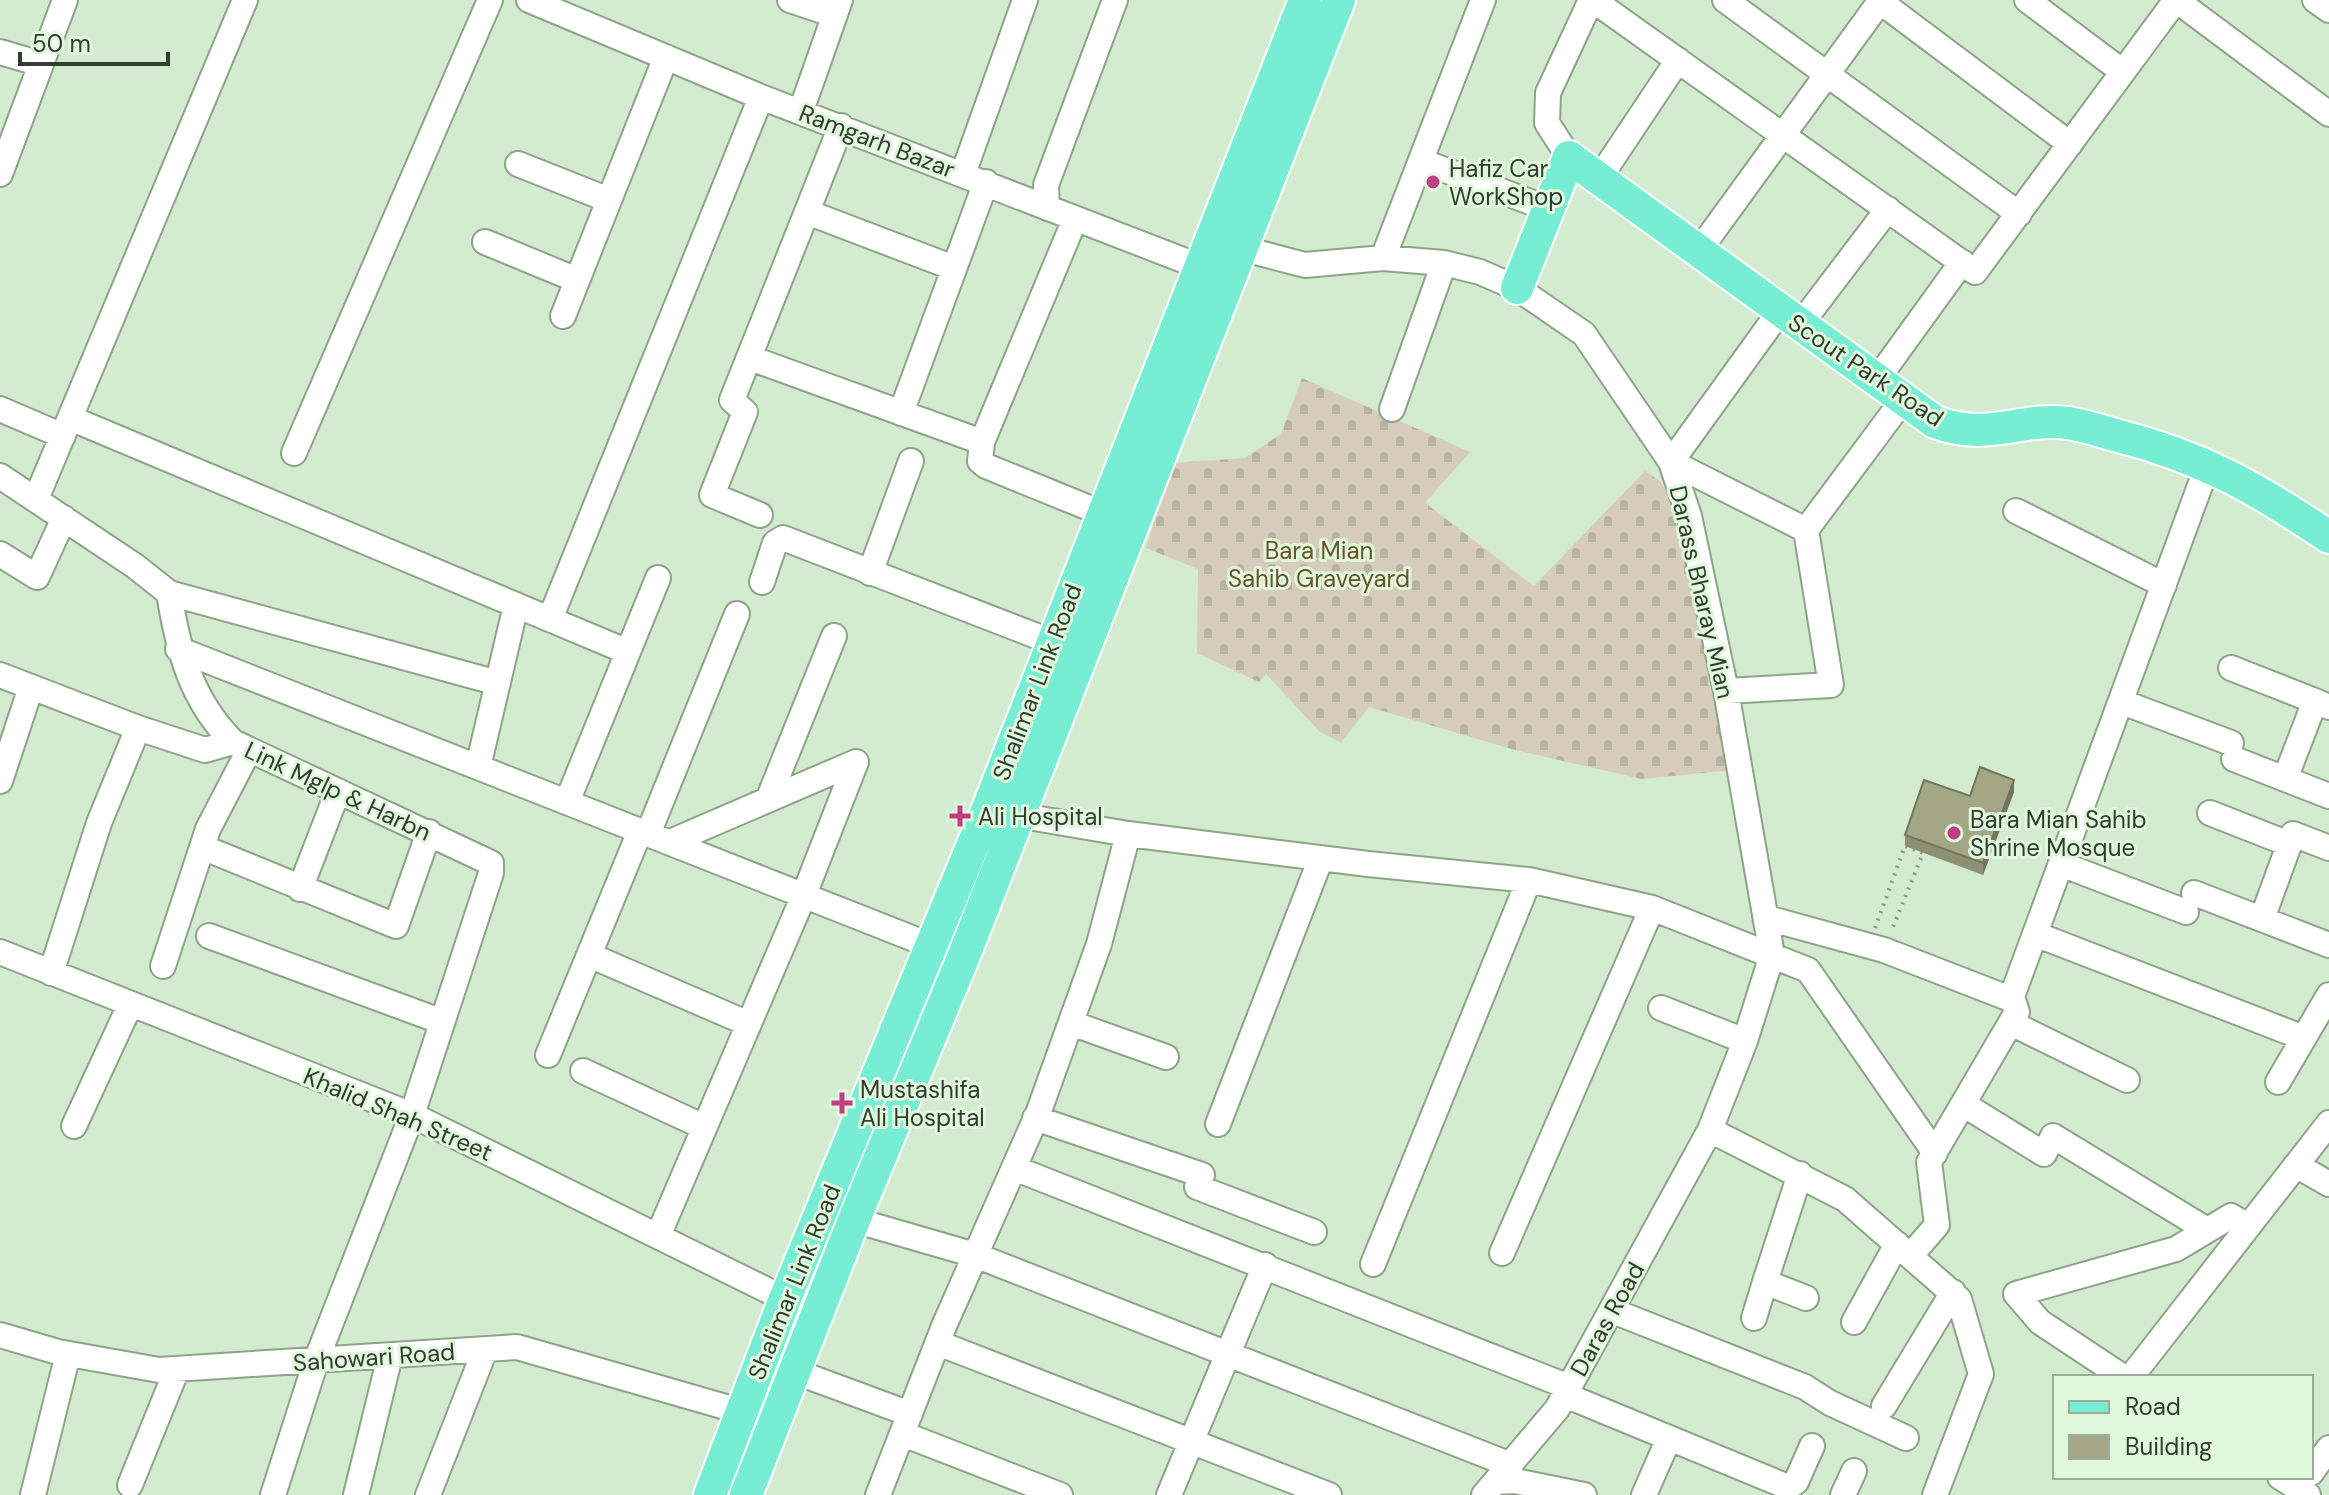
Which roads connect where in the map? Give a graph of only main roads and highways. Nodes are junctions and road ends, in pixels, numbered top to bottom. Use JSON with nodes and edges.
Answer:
{"nodes":[{"id":1,"x":1305,"y":0,"type":"edge"},
{"id":2,"x":1339,"y":0,"type":"edge"},
{"id":3,"x":1220,"y":258,"type":"junction"},
{"id":4,"x":1517,"y":288,"type":"road end"},
{"id":5,"x":2329,"y":537,"type":"edge"},
{"id":6,"x":1003,"y":812,"type":"junction"},
{"id":7,"x":710,"y":1495,"type":"edge"},
{"id":8,"x":746,"y":1495,"type":"edge"}],
"edges":[{"from":1,"to":3,"type":"main road","name":"Shalimar Link Road"},
{"from":2,"to":3,"type":"main road","name":"Shalimar Link Road"},
{"from":3,"to":6,"type":"main road","name":"Shalimar Link Road"},
{"from":3,"to":6,"type":"main road","name":"Shalimar Link Road"},
{"from":4,"to":5,"type":"main road","name":"Scout Park Road"},
{"from":6,"to":7,"type":"main road","name":"Shalimar Link Road"},
{"from":6,"to":8,"type":"main road","name":"Shalimar Link Road"}]}
